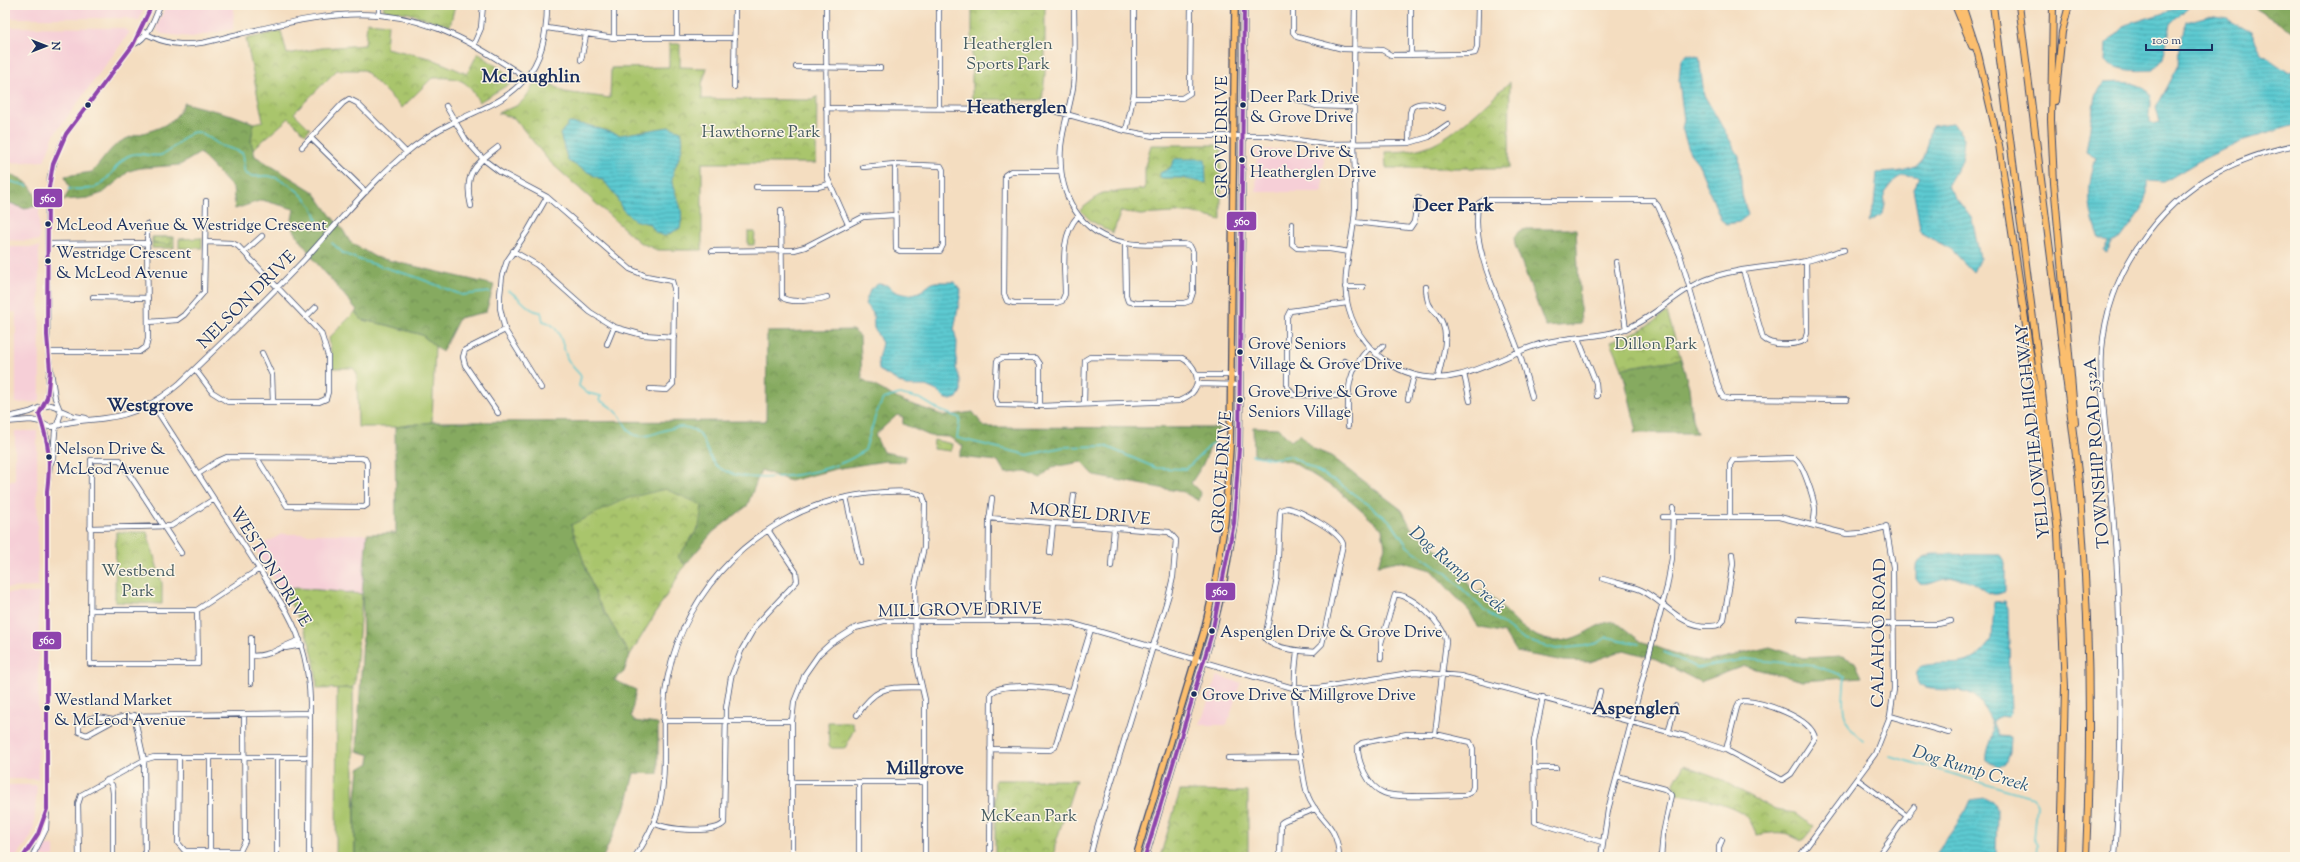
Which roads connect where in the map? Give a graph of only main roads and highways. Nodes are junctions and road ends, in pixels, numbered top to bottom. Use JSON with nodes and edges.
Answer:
{"nodes":[{"id":1,"x":1235,"y":5,"type":"edge"},
{"id":2,"x":1244,"y":5,"type":"edge"},
{"id":3,"x":1955,"y":5,"type":"edge"},
{"id":4,"x":1962,"y":5,"type":"edge"},
{"id":5,"x":1993,"y":5,"type":"edge"},
{"id":6,"x":2019,"y":5,"type":"edge"},
{"id":7,"x":2053,"y":5,"type":"edge"},
{"id":8,"x":2070,"y":5,"type":"edge"},
{"id":9,"x":1986,"y":85,"type":"junction"},
{"id":10,"x":2052,"y":120,"type":"junction"},
{"id":11,"x":2078,"y":472,"type":"junction"},
{"id":12,"x":2053,"y":487,"type":"junction"},
{"id":13,"x":1136,"y":857,"type":"edge"},
{"id":14,"x":1145,"y":857,"type":"edge"},
{"id":15,"x":2061,"y":857,"type":"edge"},
{"id":16,"x":2086,"y":857,"type":"edge"}],
"edges":[{"from":1,"to":13,"type":"main road","name":"GROVE DRIVE"},
{"from":2,"to":14,"type":"main road","name":"GROVE DRIVE"},
{"from":3,"to":9,"type":"highway"},
{"from":4,"to":9,"type":"highway"},
{"from":5,"to":12,"type":"highway","name":"YELLOWHEAD HIGHWAY"},
{"from":6,"to":11,"type":"highway"},
{"from":7,"to":10,"type":"highway"},
{"from":8,"to":10,"type":"highway"},
{"from":9,"to":12,"type":"highway"},
{"from":10,"to":11,"type":"highway"},
{"from":11,"to":16,"type":"highway"},
{"from":12,"to":15,"type":"highway","name":"YELLOWHEAD HIGHWAY"}]}
